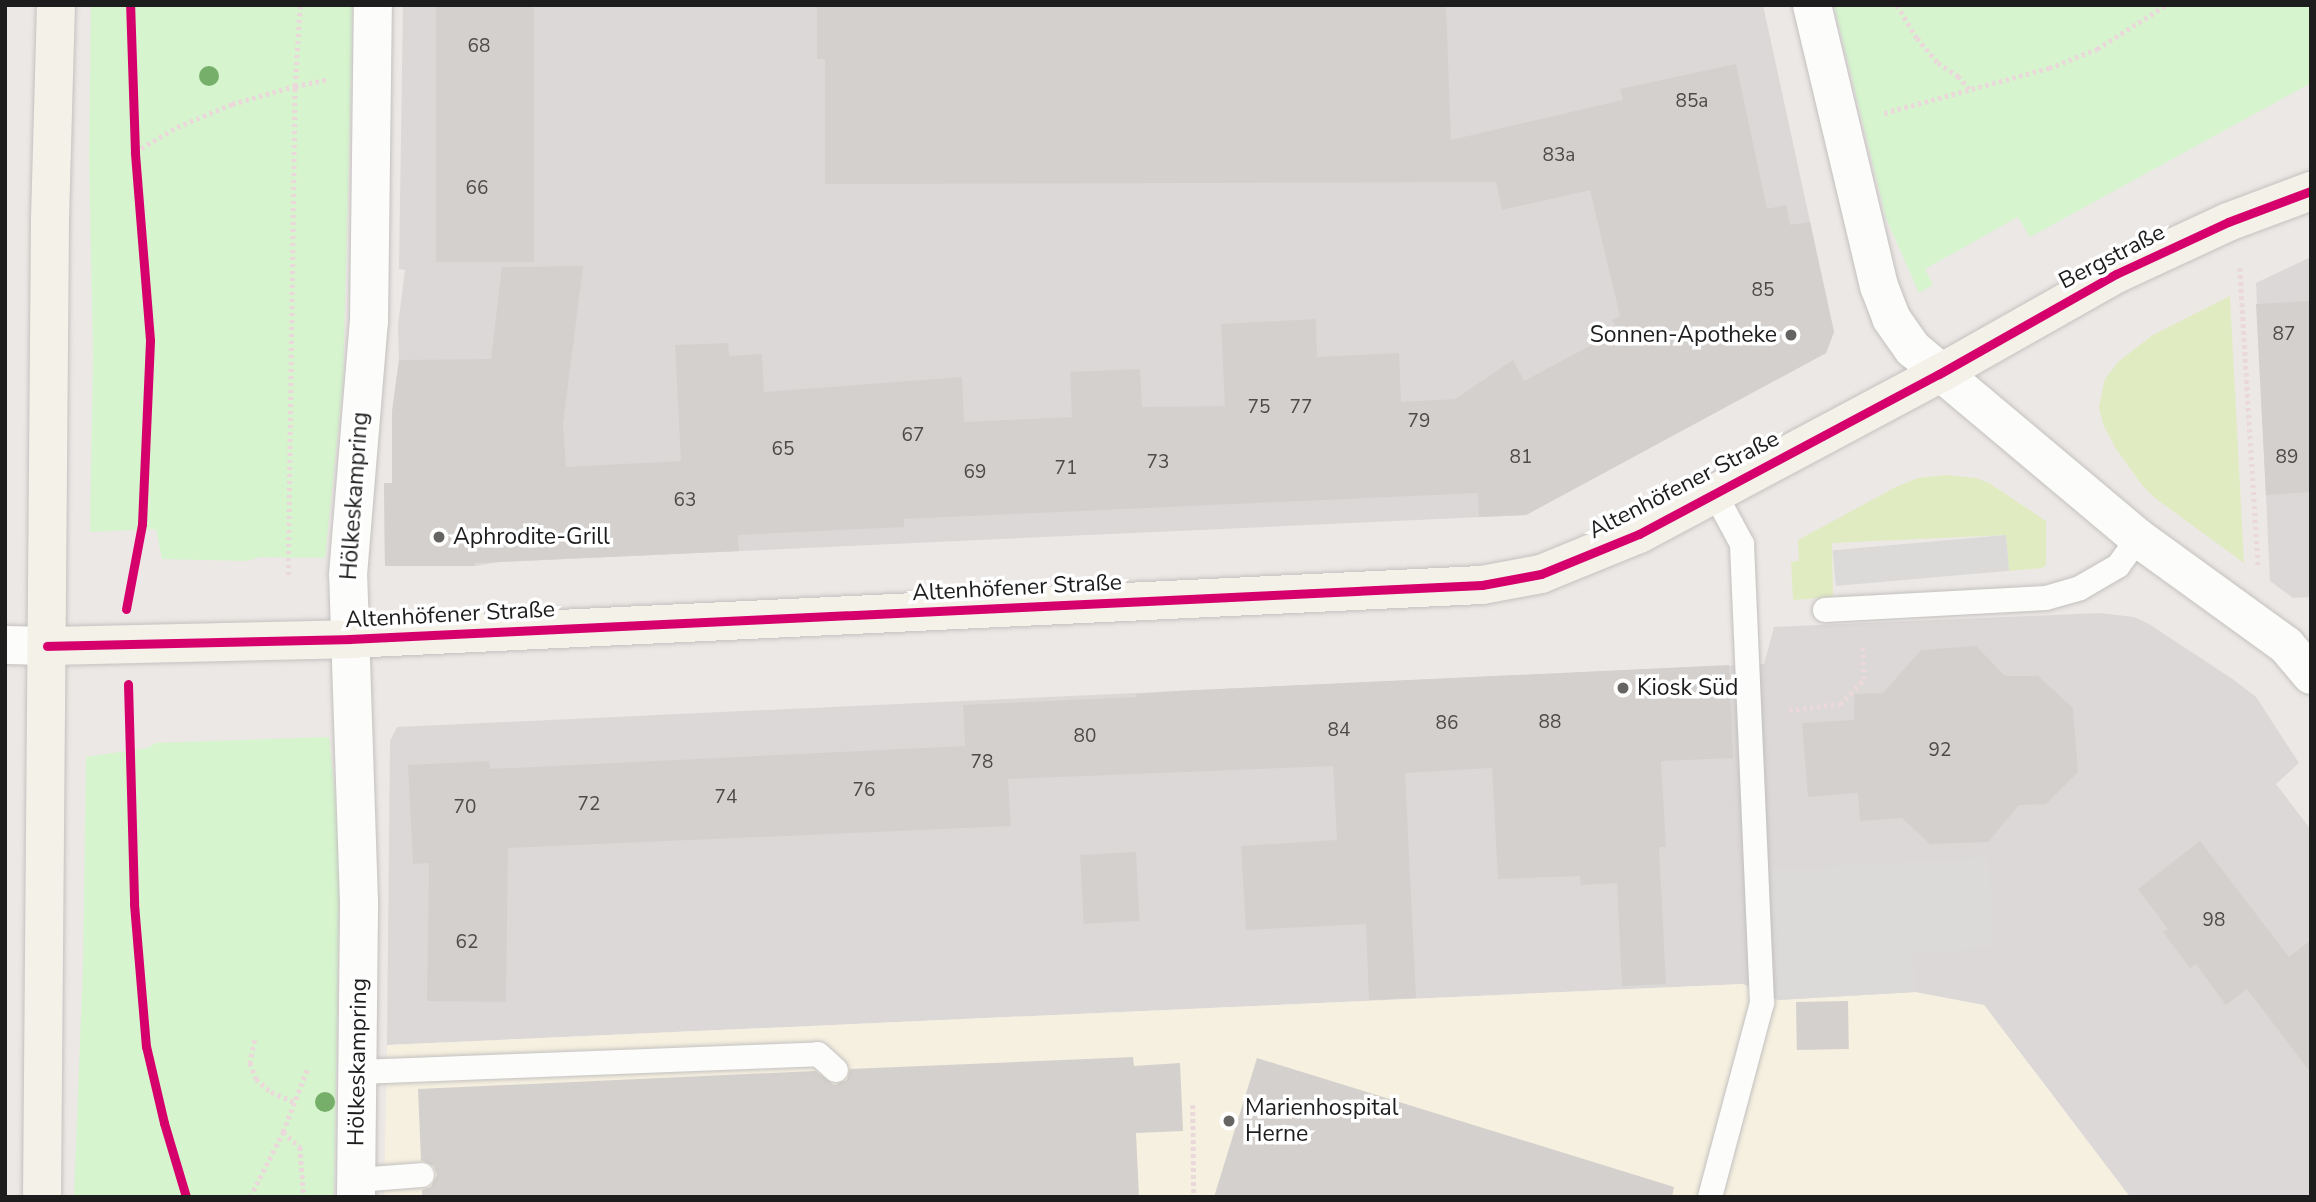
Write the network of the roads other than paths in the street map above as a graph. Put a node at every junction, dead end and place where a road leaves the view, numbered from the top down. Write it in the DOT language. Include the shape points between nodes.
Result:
graph roads {
  1 [pos="56,5"];
  2 [pos="373,5"];
  3 [pos="1812,5"];
  4 [pos="2311,191"];
  5 [pos="1939,374"];
  6 [pos="1715,494"];
  7 [pos="2138,538"];
  8 [pos="1825,610"];
  9 [pos="349,639"];
  10 [pos="5,645"];
  11 [pos="47,646"];
  12 [pos="2311,675"];
  13 [pos="836,1070"];
  14 [pos="359,1072"];
  15 [pos="422,1175"];
  16 [pos="356,1188"];
  17 [pos="42,1197"];
  18 [pos="1710,1197"];
  1 -- 11 [label="street"];
  2 -- 9 [label="street, Hölkeskampring" via="369,322 348,575"];
  3 -- 5 [label="street" via="1879,286 1891,318"];
  4 -- 5 [label="street, Bergstraße" via="2228,222 2116,274"];
  5 -- 6 [label="street, Altenhöfener Straße"];
  5 -- 7 [label="street"];
  6 -- 9 [label="street, Altenhöfener Straße" via="1639,534 1541,574 1482,585"];
  6 -- 18 [label="lane" via="1742,544 1762,1003"];
  7 -- 8 [label="lane" via="2118,566 2080,588 2046,598"];
  7 -- 12 [label="street" via="2286,645"];
  9 -- 11 [label="street, Altenhöfener Straße"];
  9 -- 14 [label="street, Hölkeskampring" via="359,902"];
  10 -- 11 [label="street, Altenhöfener Straße"];
  11 -- 17 [label="street"];
  13 -- 14 [label="lane" via="818,1054"];
  14 -- 16 [label="street, Hölkeskampring"];
  15 -- 16 [label="lane"];
}
